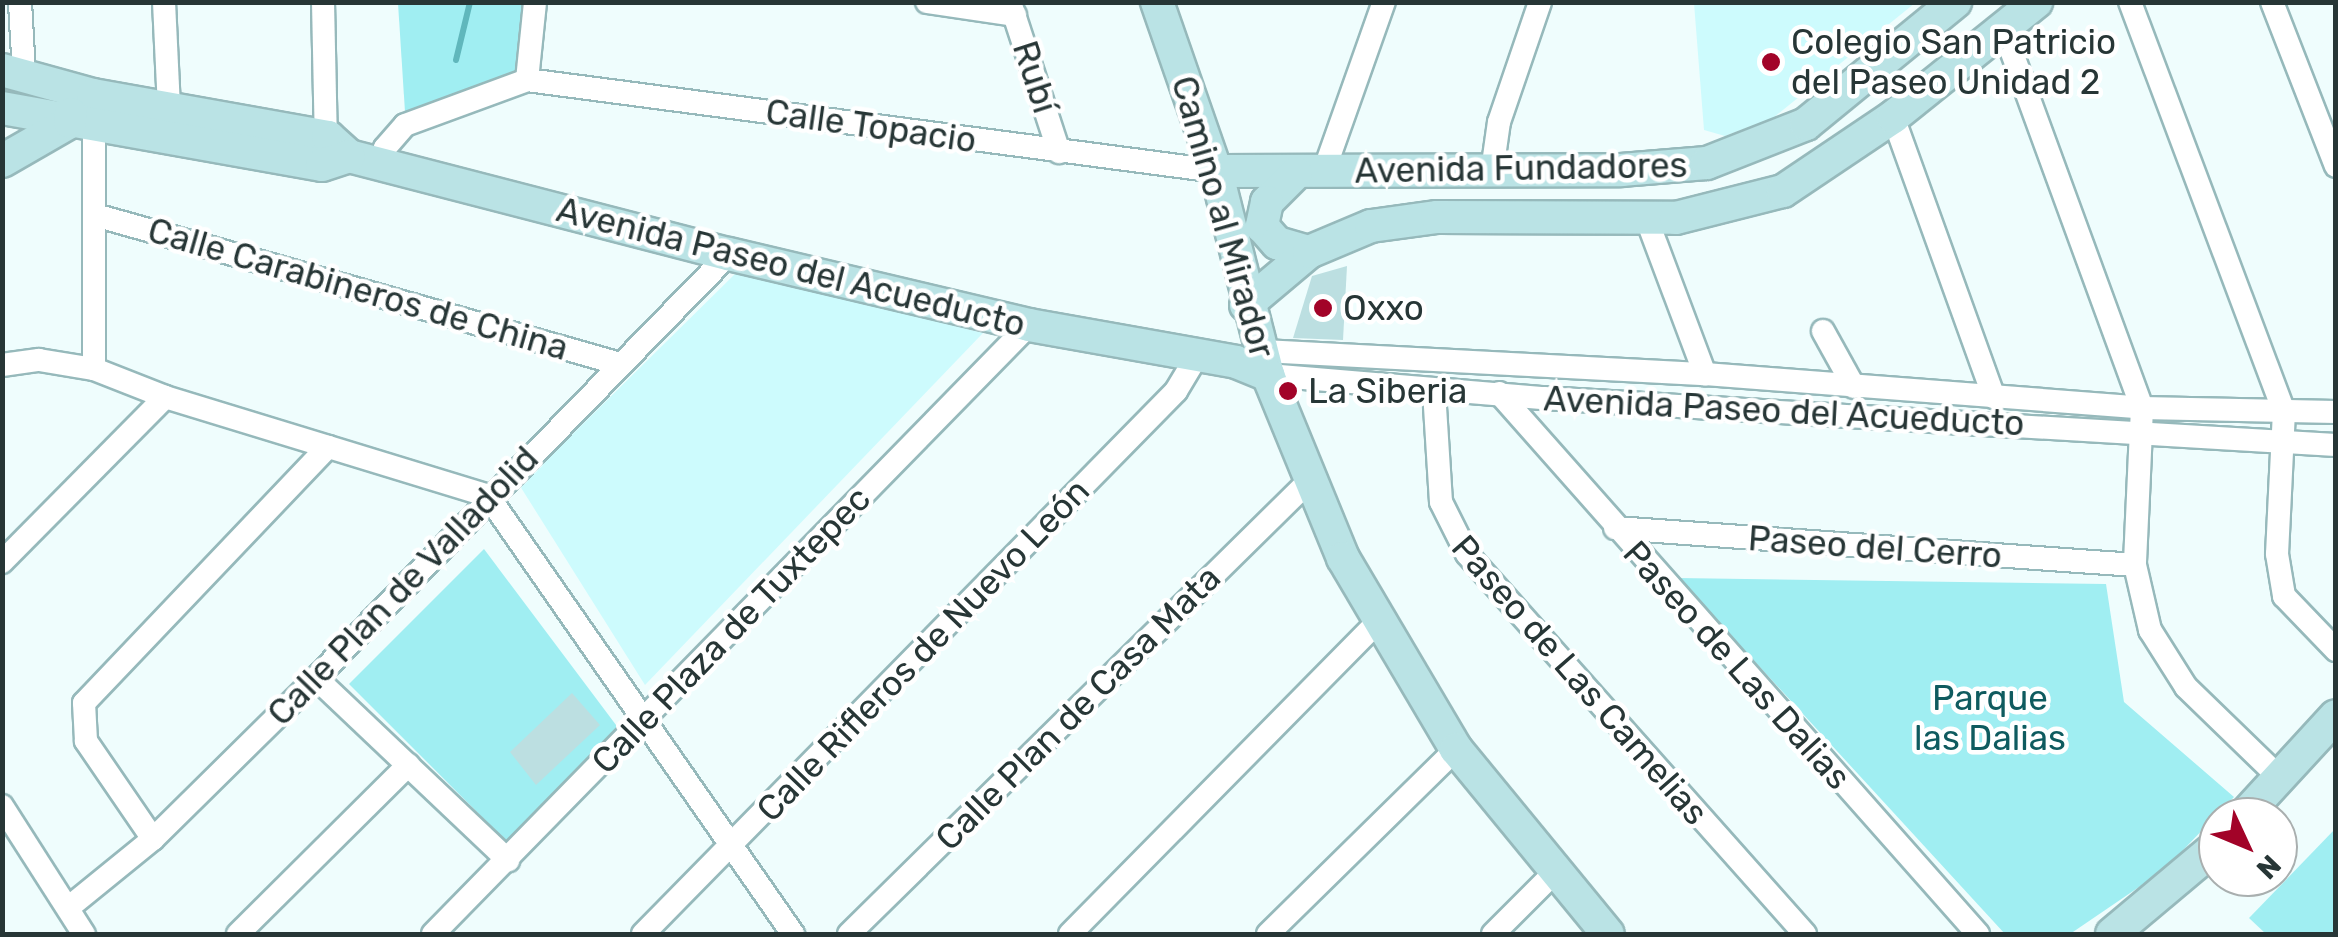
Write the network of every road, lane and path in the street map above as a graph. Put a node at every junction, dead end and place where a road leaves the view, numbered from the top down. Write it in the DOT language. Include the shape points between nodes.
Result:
graph roads {
  1 [pos="20,2"];
  2 [pos="164,2"];
  3 [pos="324,2"];
  4 [pos="535,2"];
  5 [pos="927,2"];
  6 [pos="1157,2"];
  7 [pos="1384,2"];
  8 [pos="1540,2"];
  9 [pos="1955,2"];
  10 [pos="2036,2"];
  11 [pos="2130,2"];
  12 [pos="2272,2"];
  13 [pos="1012,9"];
  14 [pos="2004,28"];
  15 [pos="13,72"];
  16 [pos="527,80"];
  17 [pos="83,108"];
  18 [pos="169,108"];
  19 [pos="7,113"];
  20 [pos="1893,117"];
  21 [pos="333,152"];
  22 [pos="1059,152"];
  23 [pos="2,161"];
  24 [pos="381,165"];
  25 [pos="2336,166"];
  26 [pos="1216,171"];
  27 [pos="1492,171"];
  28 [pos="1310,172"];
  29 [pos="95,215"];
  30 [pos="1647,220"];
  31 [pos="1310,252"];
  32 [pos="729,254"];
  33 [pos="1246,305"];
  34 [pos="1029,325"];
  35 [pos="1823,331"];
  36 [pos="1194,359"];
  37 [pos="12,363"];
  38 [pos="1256,363"];
  39 [pos="620,364"];
  40 [pos="94,369"];
  41 [pos="1544,369"];
  42 [pos="1705,374"];
  43 [pos="2,384"];
  44 [pos="1854,387"];
  45 [pos="1434,391"];
  46 [pos="1499,393"];
  47 [pos="1994,396"];
  48 [pos="165,397"];
  49 [pos="1544,398"];
  50 [pos="2142,408"];
  51 [pos="2284,411"];
  52 [pos="2336,412"];
  53 [pos="2144,435"];
  54 [pos="2280,441"];
  55 [pos="2336,444"];
  56 [pos="328,447"];
  57 [pos="1308,482"];
  58 [pos="488,496"];
  59 [pos="1615,528"];
  60 [pos="2,562"];
  61 [pos="2134,565"];
  62 [pos="1378,623"];
  63 [pos="2336,650"];
  64 [pos="316,678"];
  65 [pos="645,716"];
  66 [pos="2336,716"];
  67 [pos="1456,748"];
  68 [pos="408,765"];
  69 [pos="2279,777"];
  70 [pos="2261,797"];
  71 [pos="2,806"];
  72 [pos="153,839"];
  73 [pos="732,845"];
  74 [pos="508,860"];
  75 [pos="2198,862"];
  76 [pos="1555,872"];
  77 [pos="68,908"];
  78 [pos="84,934"];
  79 [pos="238,934"];
  80 [pos="433,934"];
  81 [pos="643,934"];
  82 [pos="793,934"];
  83 [pos="849,934"];
  84 [pos="1070,934"];
  85 [pos="1268,934"];
  86 [pos="1492,934"];
  87 [pos="1608,934"];
  88 [pos="1805,934"];
  89 [pos="1978,934"];
  90 [pos="2112,934"];
  1 -- 15 [label="street"];
  2 -- 18 [label="street"];
  3 -- 21 [label="street"];
  4 -- 16 [label="street"];
  5 -- 13 [label="street"];
  6 -- 26 [label="main road, Camino al Mirador"];
  7 -- 28 [label="street"];
  8 -- 27 [label="street" via="1498,122"];
  9 -- 27 [label="main road, Avenida Fundadores" via="1806,124 1735,156 1656,170"];
  10 -- 14 [label="main road, Avenida Fundadores"];
  11 -- 51 [label="street"];
  12 -- 25 [label="street"];
  13 -- 22 [label="street, Rubí"];
  14 -- 20 [label="main road, Avenida Fundadores"];
  14 -- 50 [label="street"];
  15 -- 17 [label="main road, Avenida Paseo del Acueducto"];
  15 -- 19 [label="main road"];
  16 -- 22 [label="street, Calle Topacio"];
  16 -- 24 [label="street" via="488,89 406,125 384,148"];
  17 -- 18 [label="main road, Avenida Paseo del Acueducto"];
  17 -- 19 [label="main road, Avenida Paseo del Acueducto"];
  17 -- 21 [label="main road, Avenida Paseo del Acueducto"];
  17 -- 23 [label="main road"];
  17 -- 29 [label="street"];
  18 -- 21 [label="main road, Avenida Paseo del Acueducto"];
  20 -- 30 [label="main road, Avenida Fundadores" via="1783,191 1717,212"];
  20 -- 47 [label="street"];
  21 -- 24 [label="main road, Avenida Paseo del Acueducto"];
  22 -- 26 [label="street, Calle Topacio"];
  24 -- 32 [label="main road, Avenida Paseo del Acueducto"];
  26 -- 28 [label="main road, Avenida Fundadores"];
  26 -- 33 [label="main road, Camino al Mirador"];
  27 -- 28 [label="main road, Avenida Fundadores"];
  28 -- 31 [label="main road" via="1267,202 1262,226 1277,243"];
  29 -- 39 [label="street, Calle Carabineros de China"];
  29 -- 40 [label="street"];
  30 -- 31 [label="main road, Avenida Fundadores" via="1424,218 1371,226"];
  30 -- 42 [label="street"];
  31 -- 33 [label="main road, Avenida Fundadores"];
  32 -- 34 [label="main road, Avenida Paseo del Acueducto"];
  32 -- 39 [label="street, Calle Plan de Valladolid"];
  33 -- 38 [label="main road, Camino al Mirador"];
  34 -- 36 [label="main road, Avenida Paseo del Acueducto"];
  34 -- 65 [label="street, Calle Plaza de Tuxtepec"];
  35 -- 44 [label="street"];
  36 -- 38 [label="main road, Avenida Paseo del Acueducto"];
  36 -- 73 [label="street, Calle Rifleros de Nuevo León" via="1167,400"];
  37 -- 40 [label="street"];
  37 -- 43 [label="street"];
  38 -- 41 [label="street, Avenida Paseo del Acueducto"];
  38 -- 45 [label="street, Avenida Paseo del Acueducto"];
  38 -- 57 [label="main road, Camino al Mirador"];
  39 -- 58 [label="street, Calle Plan de Valladolid"];
  40 -- 48 [label="street"];
  41 -- 42 [label="street, Avenida Paseo del Acueducto"];
  41 -- 49 [label="street"];
  42 -- 44 [label="street, Avenida Paseo del Acueducto"];
  44 -- 47 [label="street, Avenida Paseo del Acueducto"];
  45 -- 46 [label="street, Avenida Paseo del Acueducto"];
  45 -- 88 [label="street, Paseo de Las Camelias" via="1441,502 1467,554"];
  46 -- 49 [label="street, Avenida Paseo del Acueducto"];
  46 -- 59 [label="street, Paseo de Las Dalias"];
  47 -- 50 [label="street, Avenida Paseo del Acueducto"];
  48 -- 56 [label="street"];
  48 -- 60 [label="street"];
  49 -- 53 [label="street, Avenida Paseo del Acueducto"];
  50 -- 51 [label="street, Avenida Paseo del Acueducto"];
  50 -- 53 [label="street"];
  51 -- 52 [label="street, Avenida Paseo del Acueducto"];
  51 -- 54 [label="street"];
  53 -- 54 [label="street, Avenida Paseo del Acueducto"];
  53 -- 61 [label="street"];
  54 -- 55 [label="street, Avenida Paseo del Acueducto"];
  54 -- 63 [label="street" via="2276,554 2284,596"];
  56 -- 58 [label="street"];
  56 -- 72 [label="street" via="84,704 86,741"];
  57 -- 62 [label="main road, Camino al Mirador"];
  57 -- 83 [label="street, Calle Plan de Casa Mata"];
  58 -- 64 [label="street, Calle Plan de Valladolid"];
  58 -- 65 [label="street"];
  59 -- 61 [label="street, Paseo del Cerro"];
  59 -- 89 [label="street, Paseo de Las Dalias"];
  61 -- 69 [label="street" via="2164,658 2226,731"];
  62 -- 67 [label="main road, Camino al Mirador"];
  62 -- 84 [label="street"];
  64 -- 68 [label="street"];
  64 -- 72 [label="street, Calle Plan de Valladolid"];
  65 -- 73 [label="street"];
  65 -- 74 [label="street, Calle Plaza de Tuxtepec"];
  66 -- 69 [label="main road"];
  67 -- 76 [label="main road, Camino al Mirador"];
  67 -- 85 [label="street"];
  68 -- 74 [label="street"];
  68 -- 79 [label="street"];
  69 -- 70 [label="main road"];
  71 -- 77 [label="street"];
  72 -- 77 [label="street, Calle Plan de Valladolid"];
  73 -- 81 [label="street, Calle Rifleros de Nuevo León"];
  73 -- 82 [label="street"];
  74 -- 80 [label="street, Calle Plaza de Tuxtepec"];
  75 -- 90 [label="main road"];
  76 -- 86 [label="street"];
  76 -- 87 [label="main road, Camino al Mirador"];
  77 -- 78 [label="street"];
}
